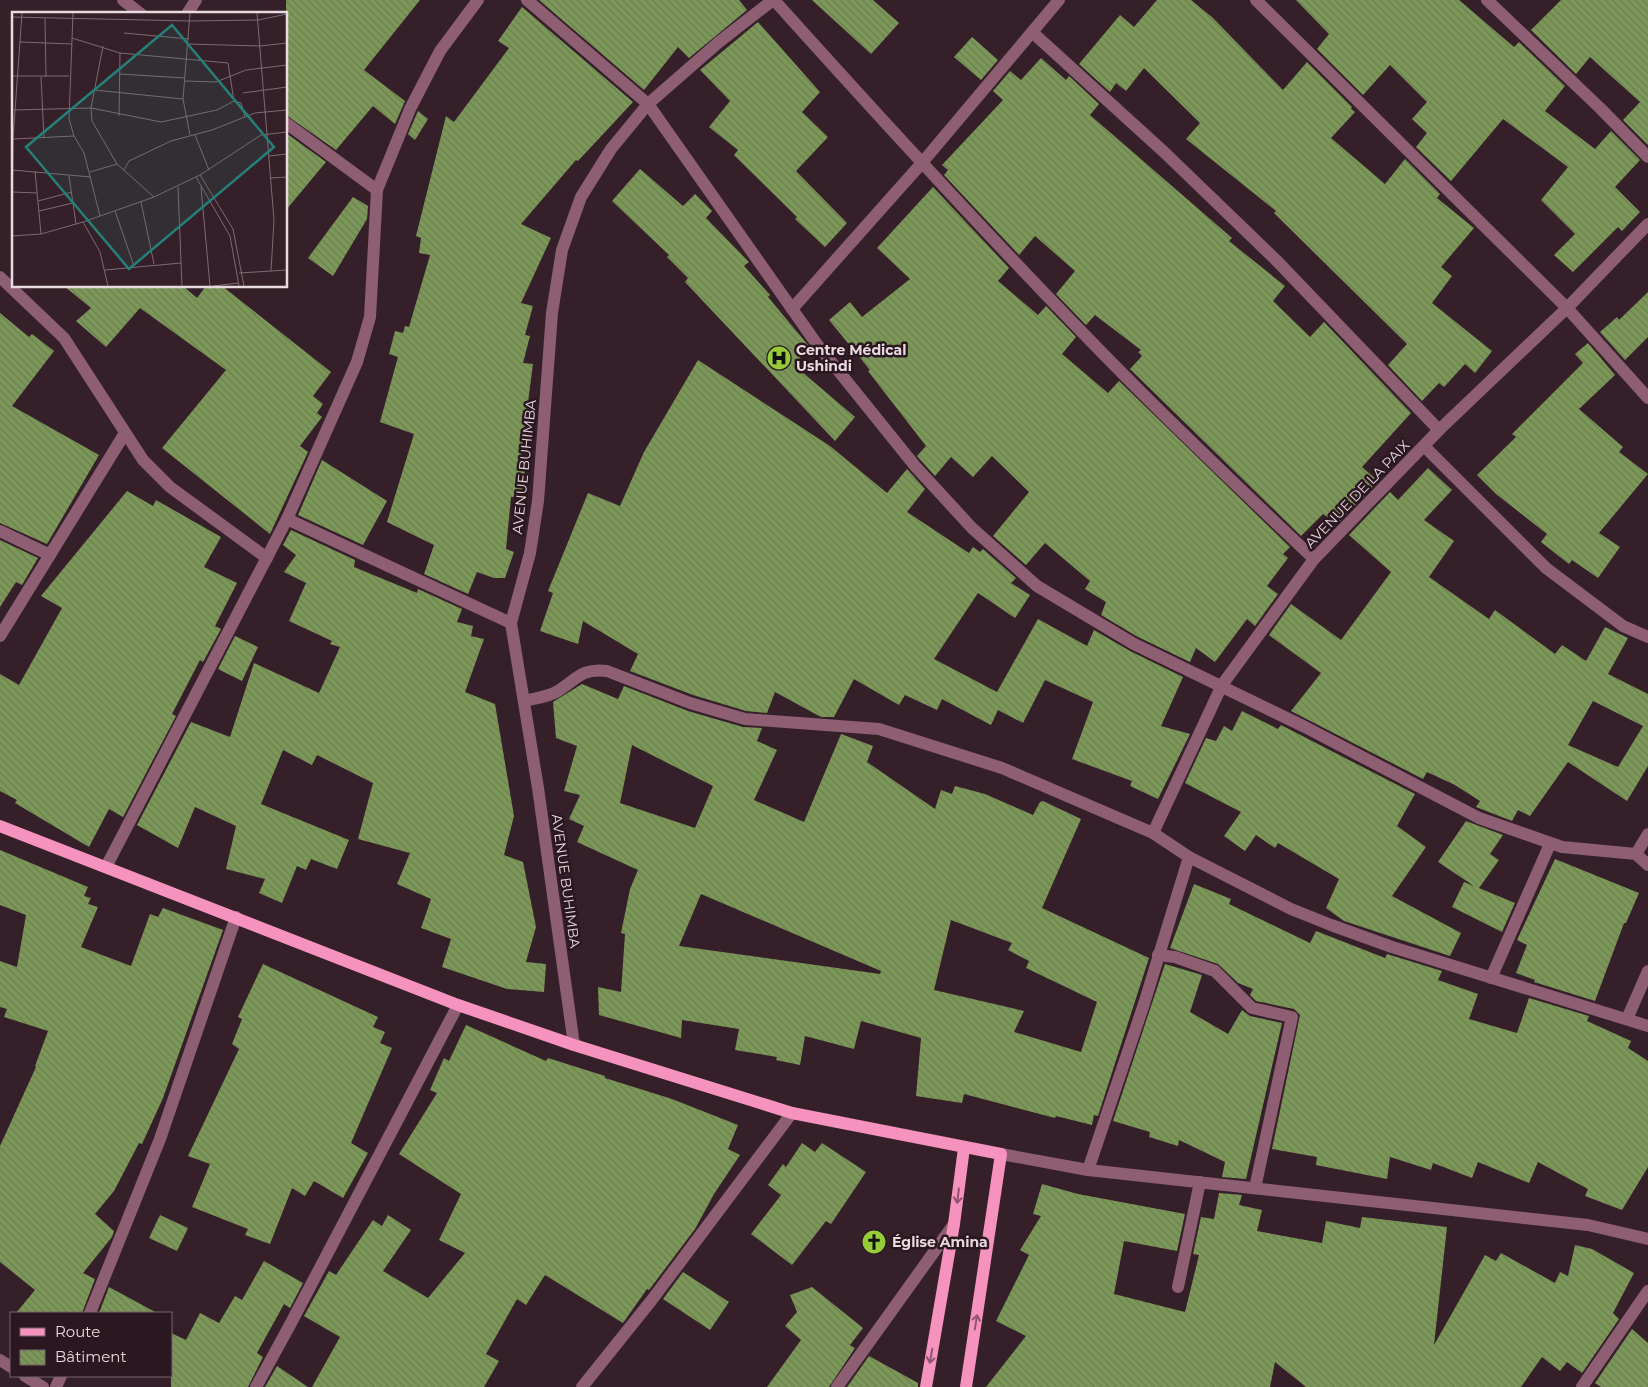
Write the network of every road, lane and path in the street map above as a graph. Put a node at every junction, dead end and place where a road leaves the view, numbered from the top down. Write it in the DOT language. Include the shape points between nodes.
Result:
graph roads {
  1 [pos="123,0"];
  2 [pos="196,0"];
  3 [pos="478,0"];
  4 [pos="527,0"];
  5 [pos="773,0"];
  6 [pos="1059,0"];
  7 [pos="1256,0"];
  8 [pos="1487,0"];
  9 [pos="138,12"];
  10 [pos="188,12"];
  11 [pos="1032,32"];
  12 [pos="648,104"];
  13 [pos="288,124"];
  14 [pos="1648,157"];
  15 [pos="921,164"];
  16 [pos="377,190"];
  17 [pos="1648,224"];
  18 [pos="0,277"];
  19 [pos="1567,308"];
  20 [pos="792,309"];
  21 [pos="1648,398"];
  22 [pos="1440,430"];
  23 [pos="125,433"];
  24 [pos="1424,446"];
  25 [pos="287,518"];
  26 [pos="0,531"];
  27 [pos="50,556"];
  28 [pos="267,558"];
  29 [pos="1314,559"];
  30 [pos="511,622"];
  31 [pos="0,636"];
  32 [pos="1648,637"];
  33 [pos="1222,685"];
  34 [pos="524,701"];
  35 [pos="0,826"];
  36 [pos="1153,832"];
  37 [pos="1648,834"];
  38 [pos="1550,844"];
  39 [pos="1636,854"];
  40 [pos="1189,857"];
  41 [pos="1648,865"];
  42 [pos="106,867"];
  43 [pos="236,917"];
  44 [pos="1158,955"];
  45 [pos="1648,971"];
  46 [pos="1491,978"];
  47 [pos="458,1005"];
  48 [pos="1627,1019"];
  49 [pos="1648,1026"];
  50 [pos="574,1045"];
  51 [pos="792,1113"];
  52 [pos="964,1148"];
  53 [pos="1001,1154"];
  54 [pos="1088,1170"];
  55 [pos="1200,1182"];
  56 [pos="1255,1188"];
  57 [pos="954,1224"];
  58 [pos="1648,1239"];
  59 [pos="1178,1287"];
  60 [pos="1648,1291"];
  61 [pos="90,1312"];
  62 [pos="27,1377"];
  63 [pos="43,1387"];
  64 [pos="256,1387"];
  65 [pos="582,1387"];
  66 [pos="837,1387"];
  67 [pos="926,1387"];
  68 [pos="966,1387"];
  69 [pos="1582,1387"];
  1 -- 9 [label="street"];
  2 -- 10 [label="street"];
  3 -- 16 [label="street" via="436,60 410,109"];
  4 -- 12 [label="street"];
  5 -- 12 [label="street, AVENUE BUHIMBA"];
  5 -- 15 [label="street"];
  6 -- 11 [label="street"];
  7 -- 19 [label="street"];
  8 -- 14 [label="street"];
  11 -- 15 [label="street"];
  11 -- 22 [label="street" via="1276,260"];
  12 -- 20 [label="street"];
  12 -- 30 [label="street, AVENUE BUHIMBA" via="611,149 581,196 562,250 552,313 538,501 530,553"];
  13 -- 16 [label="street"];
  15 -- 20 [label="street"];
  15 -- 29 [label="street" via="1128,379"];
  16 -- 25 [label="street" via="370,316 357,362"];
  17 -- 19 [label="street, AVENUE DE LA PAIX"];
  18 -- 23 [label="street" via="64,338"];
  19 -- 21 [label="street"];
  19 -- 22 [label="street, AVENUE DE LA PAIX"];
  20 -- 33 [label="street" via="915,466 972,528 1037,586 1134,644"];
  22 -- 24 [label="street, AVENUE DE LA PAIX"];
  23 -- 27 [label="street"];
  23 -- 28 [label="street" via="143,460 170,488"];
  24 -- 29 [label="street, AVENUE DE LA PAIX"];
  24 -- 32 [label="street" via="1546,568 1623,626"];
  25 -- 28 [label="street"];
  25 -- 30 [label="street"];
  26 -- 27 [label="street"];
  27 -- 31 [label="street"];
  28 -- 42 [label="street"];
  29 -- 33 [label="street, AVENUE DE LA PAIX"];
  30 -- 34 [label="street, AVENUE BUHIMBA"];
  33 -- 36 [label="street, AVENUE DE LA PAIX"];
  33 -- 38 [label="street" via="1479,818"];
  34 -- 36 [label="street" via="558,691 585,672 607,671 690,703 745,718 879,729 910,738 1002,768"];
  34 -- 50 [label="street, AVENUE BUHIMBA"];
  35 -- 42 [label="main road"];
  36 -- 40 [label="street"];
  37 -- 39 [label="street"];
  38 -- 39 [label="street"];
  38 -- 46 [label="street"];
  39 -- 41 [label="street"];
  40 -- 44 [label="street"];
  40 -- 46 [label="street" via="1331,926"];
  42 -- 43 [label="main road"];
  43 -- 47 [label="main road"];
  43 -- 61 [label="street" via="160,1139"];
  44 -- 54 [label="street"];
  44 -- 56 [label="street" via="1176,957 1215,971 1252,1008 1292,1017"];
  45 -- 48 [label="street"];
  46 -- 48 [label="street"];
  47 -- 50 [label="main road"];
  47 -- 64 [label="street"];
  48 -- 49 [label="street"];
  50 -- 51 [label="main road"];
  51 -- 52 [label="main road"];
  51 -- 65 [label="street"];
  52 -- 53 [label="main road"];
  52 -- 57 [label="main road, one-way"];
  53 -- 54 [label="street"];
  68 -- 53 [label="main road, one-way"];
  54 -- 55 [label="street"];
  55 -- 56 [label="street"];
  55 -- 59 [label="street"];
  56 -- 58 [label="street" via="1588,1225"];
  57 -- 66 [label="street"];
  57 -- 67 [label="main road, one-way"];
  60 -- 69 [label="street"];
  62 -- 63 [label="street"];
}
